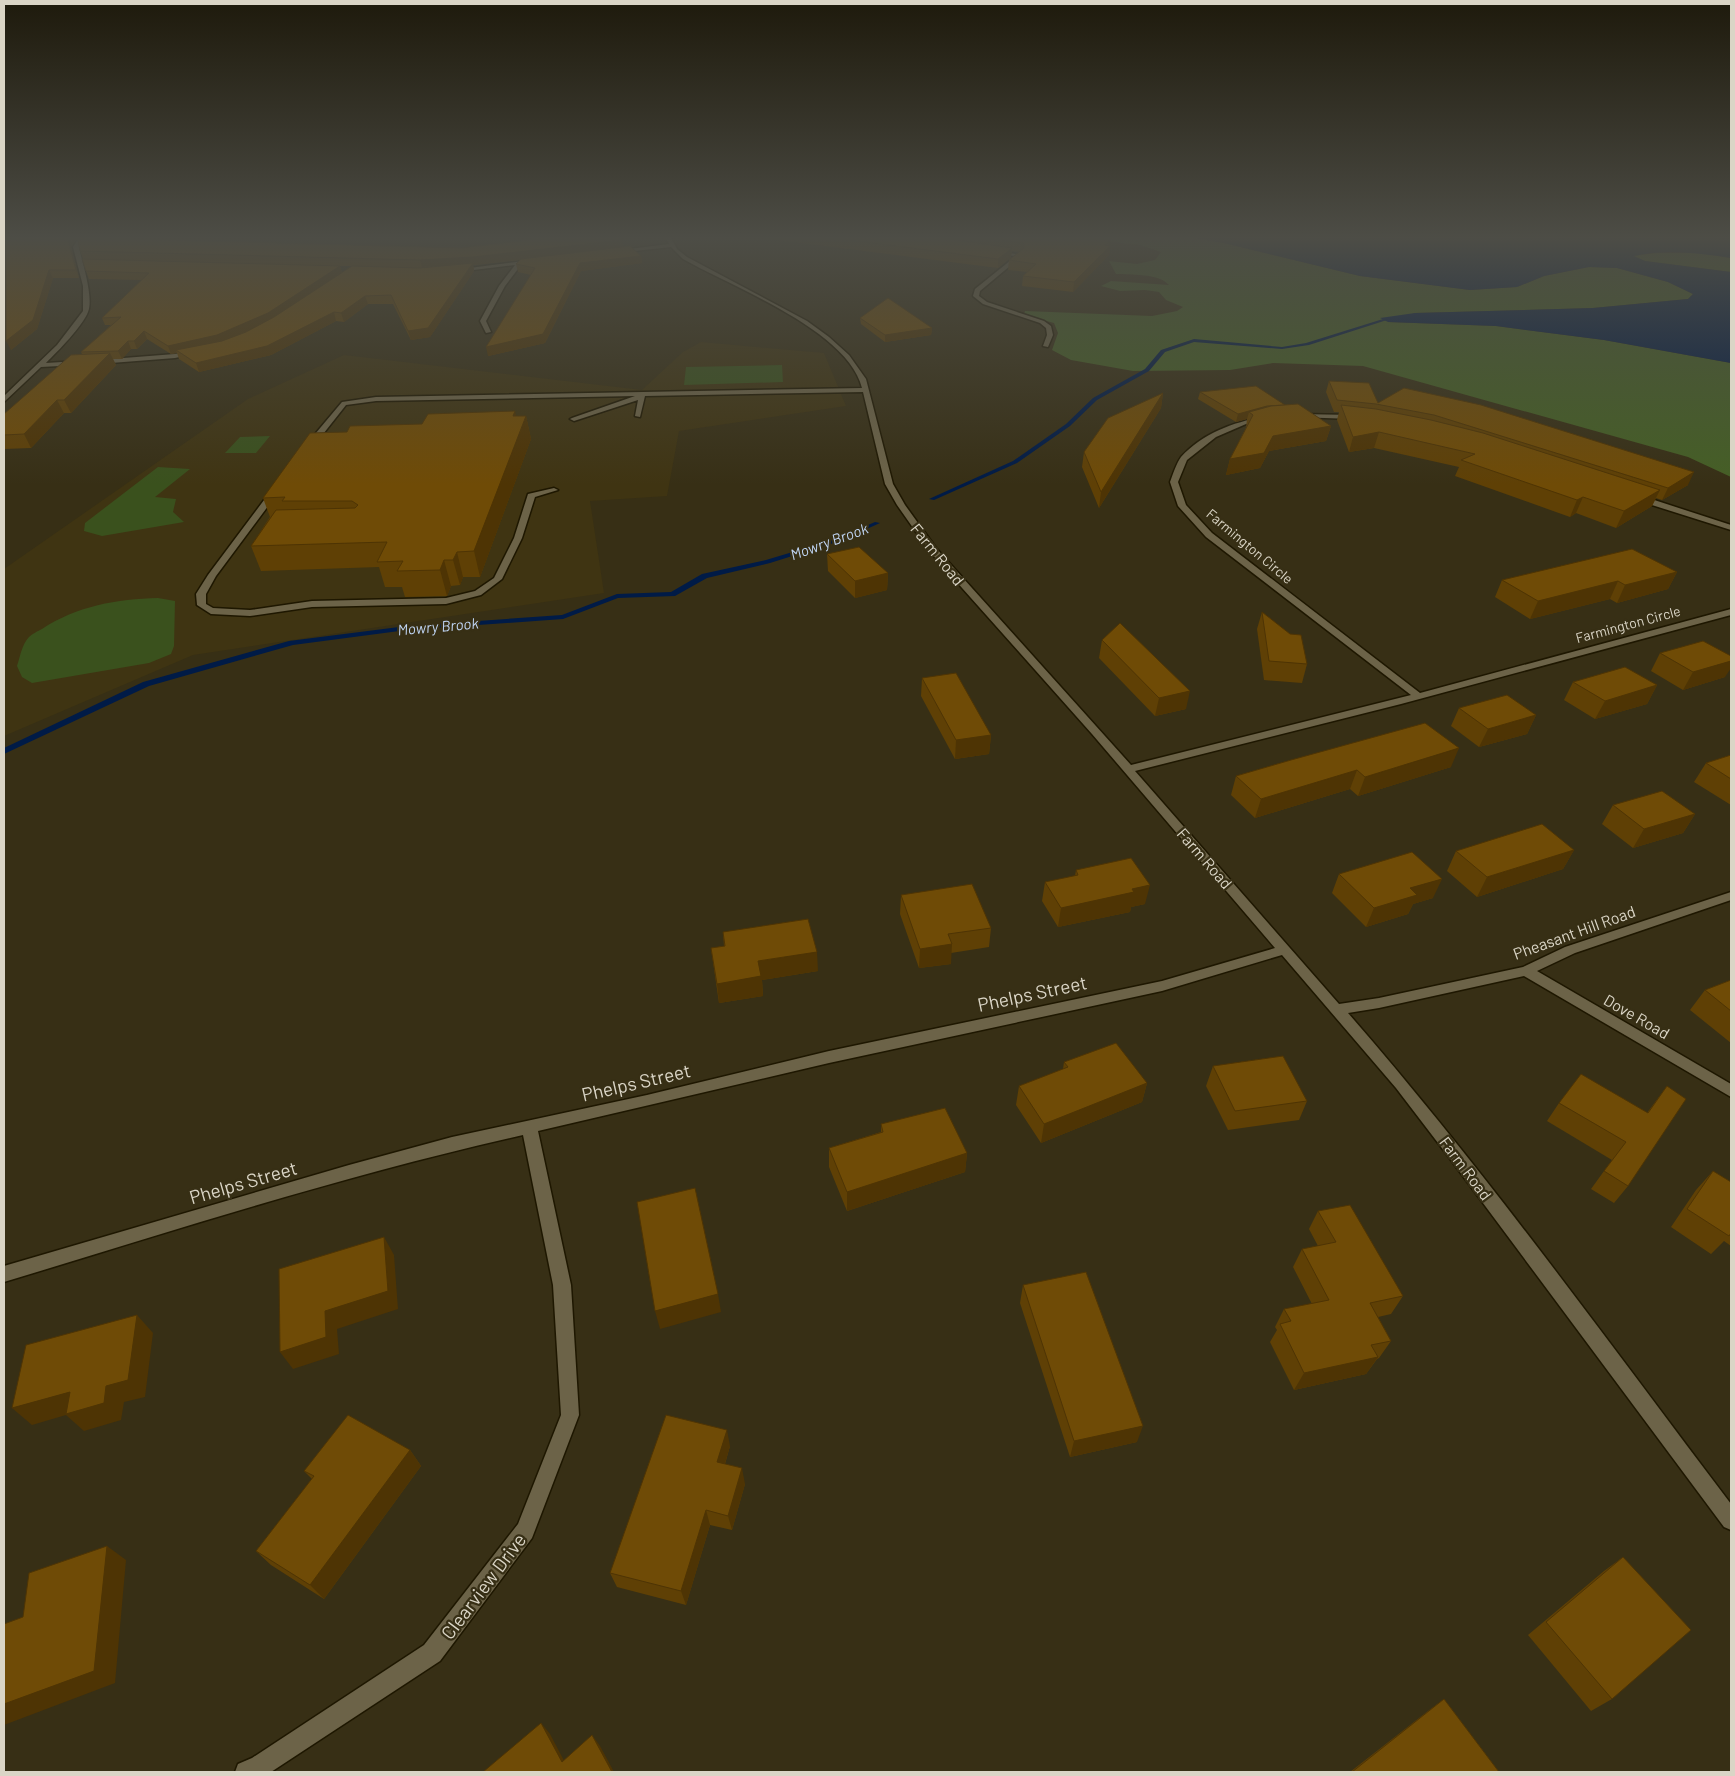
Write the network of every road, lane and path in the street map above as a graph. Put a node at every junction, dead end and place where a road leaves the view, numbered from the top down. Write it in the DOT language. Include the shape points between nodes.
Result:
graph roads {
  1 [pos="80,319"];
  2 [pos="484,319"];
  3 [pos="799,319"];
  4 [pos="1033,319"];
  5 [pos="488,332"];
  6 [pos="1046,346"];
  7 [pos="204,351"];
  8 [pos="40,364"];
  9 [pos="866,390"];
  10 [pos="642,396"];
  11 [pos="4,400"];
  12 [pos="638,416"];
  13 [pos="1364,418"];
  14 [pos="574,419"];
  15 [pos="302,456"];
  16 [pos="278,486"];
  17 [pos="554,490"];
  18 [pos="1632,495"];
  19 [pos="1731,528"];
  20 [pos="244,531"];
  21 [pos="254,531"];
  22 [pos="1731,612"];
  23 [pos="1418,696"];
  24 [pos="1128,769"];
  25 [pos="1731,896"];
  26 [pos="1283,950"];
  27 [pos="1526,971"];
  28 [pos="1338,1010"];
  29 [pos="1731,1091"];
  30 [pos="529,1126"];
  31 [pos="4,1274"];
  32 [pos="1731,1520"];
  33 [pos="246,1772"];
  1 -- 8 [label="street"];
  2 -- 5 [label="street"];
  3 -- 9 [label="street, Farm Road" via="854,365"];
  4 -- 6 [label="street" via="1049,327"];
  7 -- 8 [label="street" via="126,360"];
  8 -- 11 [label="street"];
  9 -- 10 [label="street"];
  9 -- 24 [label="street, Farm Road" via="889,484 915,526 953,574"];
  10 -- 12 [label="street"];
  10 -- 14 [label="street"];
  10 -- 15 [label="street" via="548,394 376,399 344,403"];
  13 -- 23 [label="street, Farmington Circle" via="1280,417 1244,422 1213,435 1184,459 1174,482 1182,506 1209,535"];
  16 -- 20 [label="street"];
  17 -- 20 [label="street" via="531,496 518,538 498,579 478,593 446,601 312,604 240,613 211,611 202,605 201,594"];
  18 -- 19 [label="street"];
  20 -- 21 [label="street"];
  22 -- 23 [label="street, Farmington Circle"];
  23 -- 24 [label="street, Farmington Circle"];
  24 -- 26 [label="street, Farm Road"];
  25 -- 27 [label="street, Pheasant Hill Road" via="1570,950"];
  26 -- 28 [label="street, Farm Road"];
  26 -- 30 [label="street, Phelps Street" via="1162,986 829,1057"];
  27 -- 28 [label="street, Pheasant Hill Road"];
  27 -- 29 [label="street, Dove Road"];
  28 -- 32 [label="street, Farm Road" via="1454,1151"];
  30 -- 31 [label="street, Phelps Street" via="349,1172"];
  30 -- 33 [label="street, Clearview Drive" via="562,1285 570,1415 525,1531 432,1653"];
}
